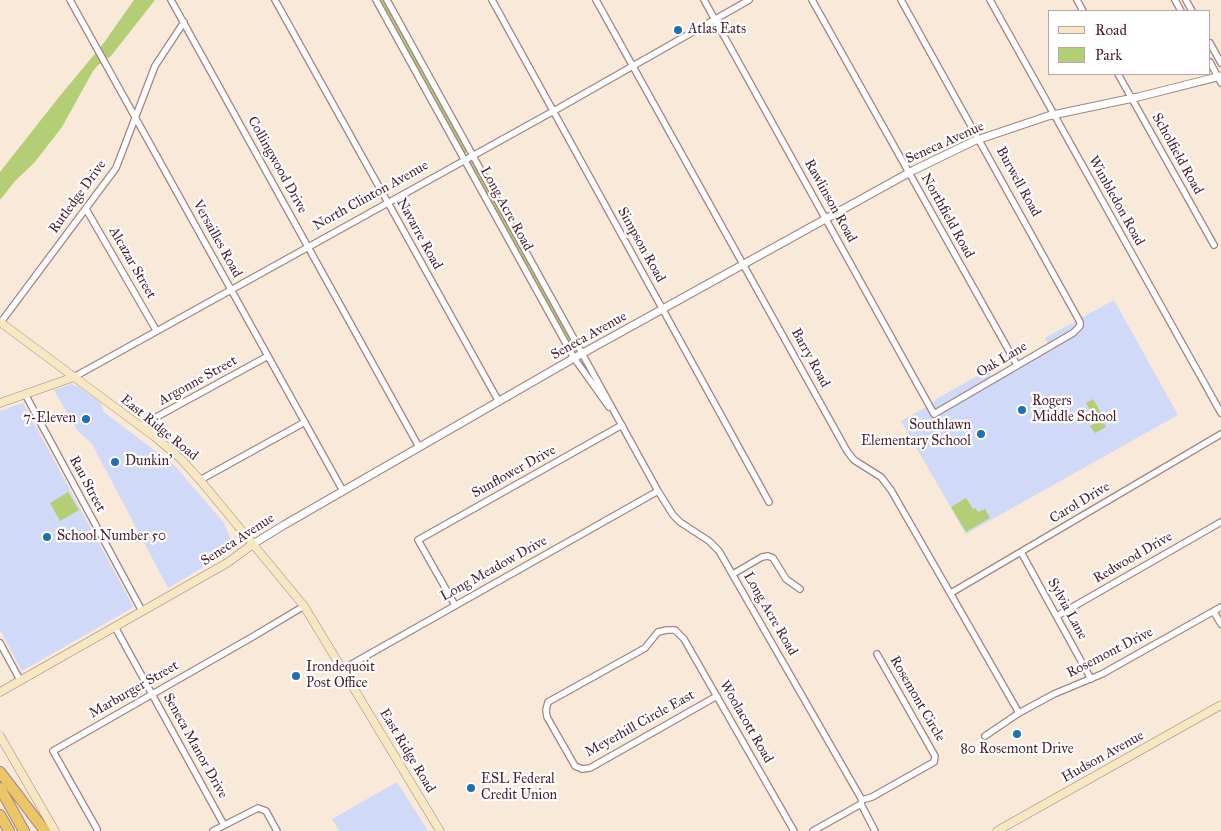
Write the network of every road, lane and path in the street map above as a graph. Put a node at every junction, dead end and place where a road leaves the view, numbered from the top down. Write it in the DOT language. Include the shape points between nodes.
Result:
graph roads {
  1 [pos="70,0"];
  2 [pos="171,0"];
  3 [pos="275,0"];
  4 [pos="376,0"];
  5 [pos="387,0"];
  6 [pos="492,0"];
  7 [pos="596,0"];
  8 [pos="704,0"];
  9 [pos="749,0"];
  10 [pos="812,0"];
  11 [pos="901,0"];
  12 [pos="990,0"];
  13 [pos="715,19"];
  14 [pos="184,22"];
  15 [pos="1211,45"];
  16 [pos="1221,63"];
  17 [pos="1211,64"];
  18 [pos="632,66"];
  19 [pos="1119,75"];
  20 [pos="1220,79"];
  21 [pos="1132,98"];
  22 [pos="553,110"];
  23 [pos="1054,114"];
  24 [pos="135,118"];
  25 [pos="979,139"];
  26 [pos="472,155"];
  27 [pos="464,159"];
  28 [pos="908,173"];
  29 [pos="387,202"];
  30 [pos="86,209"];
  31 [pos="826,219"];
  32 [pos="308,246"];
  33 [pos="1214,246"];
  34 [pos="743,264"];
  35 [pos="231,289"];
  36 [pos="662,309"];
  37 [pos="1,322"];
  38 [pos="1080,326"];
  39 [pos="156,330"];
  40 [pos="268,356"];
  41 [pos="578,356"];
  42 [pos="1017,365"];
  43 [pos="74,377"];
  44 [pos="25,394"];
  45 [pos="498,402"];
  46 [pos="0,403"];
  47 [pos="1221,413"];
  48 [pos="934,414"];
  49 [pos="305,422"];
  50 [pos="622,425"];
  51 [pos="140,426"];
  52 [pos="1221,434"];
  53 [pos="419,447"];
  54 [pos="200,480"];
  55 [pos="343,491"];
  56 [pos="658,491"];
  57 [pos="769,502"];
  58 [pos="1221,522"];
  59 [pos="253,544"];
  60 [pos="1021,552"];
  61 [pos="733,574"];
  62 [pos="800,588"];
  63 [pos="951,593"];
  64 [pos="455,605"];
  65 [pos="304,606"];
  66 [pos="1221,607"];
  67 [pos="142,612"];
  68 [pos="1214,612"];
  69 [pos="1057,616"];
  70 [pos="1221,624"];
  71 [pos="115,626"];
  72 [pos="0,643"];
  73 [pos="877,654"];
  74 [pos="343,669"];
  75 [pos="1091,679"];
  76 [pos="20,680"];
  77 [pos="0,692"];
  78 [pos="152,694"];
  79 [pos="716,696"];
  80 [pos="1221,705"];
  81 [pos="1019,713"];
  82 [pos="0,736"];
  83 [pos="985,736"];
  84 [pos="576,766"];
  85 [pos="0,772"];
  86 [pos="0,788"];
  87 [pos="861,802"];
  88 [pos="0,815"];
  89 [pos="224,825"];
  90 [pos="97,829"];
  91 [pos="9,831"];
  92 [pos="24,831"];
  93 [pos="45,831"];
  94 [pos="54,831"];
  95 [pos="213,831"];
  96 [pos="277,831"];
  97 [pos="440,831"];
  98 [pos="794,831"];
  99 [pos="813,831"];
  100 [pos="876,831"];
  101 [pos="997,831"];
  1 -- 24 [label="street, Versailles Road"];
  2 -- 14 [label="street, Collingwood Drive"];
  3 -- 29 [label="street, Navarre Road"];
  4 -- 27 [label="street, Long Acre Road"];
  5 -- 26 [label="street, Long Acre Road"];
  6 -- 22 [label="street, Simpson Road"];
  7 -- 18 [label="street, Barry Road"];
  8 -- 13 [label="street, Rawlinson Road"];
  9 -- 13 [label="street, North Clinton Avenue"];
  10 -- 28 [label="street, Northfield Road"];
  11 -- 25 [label="street, Burwell Road"];
  12 -- 23 [label="street, Wimbledon Road"];
  13 -- 18 [label="street, North Clinton Avenue"];
  13 -- 31 [label="street, Rawlinson Road"];
  14 -- 24 [label="street, Rutledge Drive" via="155,66"];
  14 -- 32 [label="street, Collingwood Drive"];
  15 -- 16 [label="street"];
  17 -- 20 [label="street"];
  18 -- 22 [label="street, North Clinton Avenue"];
  18 -- 34 [label="street, Barry Road"];
  19 -- 21 [label="street, Scholfield Road"];
  20 -- 21 [label="street, Seneca Avenue"];
  21 -- 23 [label="street, Seneca Avenue"];
  21 -- 33 [label="street, Scholfield Road"];
  22 -- 26 [label="street, North Clinton Avenue"];
  22 -- 36 [label="street, Simpson Road"];
  23 -- 25 [label="street, Seneca Avenue"];
  23 -- 47 [label="street, Wimbledon Road"];
  24 -- 30 [label="street, Rutledge Drive" via="116,168"];
  24 -- 35 [label="street, Versailles Road"];
  25 -- 28 [label="street, Seneca Avenue"];
  25 -- 38 [label="street, Burwell Road" via="1079,318"];
  26 -- 27 [label="street, North Clinton Avenue"];
  26 -- 41 [label="street, Long Acre Road"];
  27 -- 29 [label="street, North Clinton Avenue"];
  27 -- 41 [label="street, Long Acre Road"];
  28 -- 31 [label="street, Seneca Avenue"];
  28 -- 42 [label="street, Northfield Road"];
  29 -- 32 [label="street, North Clinton Avenue"];
  29 -- 45 [label="street, Navarre Road"];
  30 -- 37 [label="street, Rutledge Drive"];
  30 -- 39 [label="street, Alcazar Street"];
  31 -- 34 [label="street, Seneca Avenue"];
  31 -- 48 [label="street, Rawlinson Road"];
  32 -- 35 [label="street, North Clinton Avenue"];
  32 -- 53 [label="street, Collingwood Drive"];
  34 -- 36 [label="street, Seneca Avenue"];
  34 -- 63 [label="street, Barry Road" via="847,451 888,485"];
  35 -- 39 [label="street, North Clinton Avenue"];
  35 -- 40 [label="street, Versailles Road"];
  36 -- 41 [label="street, Seneca Avenue"];
  36 -- 57 [label="street, Simpson Road"];
  37 -- 43 [label="main road, East Ridge Road"];
  38 -- 42 [label="street, Oak Lane"];
  39 -- 43 [label="street, North Clinton Avenue"];
  40 -- 49 [label="street, Versailles Road"];
  40 -- 51 [label="street, Argonne Street"];
  41 -- 45 [label="street, Seneca Avenue"];
  41 -- 50 [label="street, Long Acre Road"];
  41 -- 50 [label="street, Long Acre Road"];
  42 -- 48 [label="street, Oak Lane"];
  43 -- 44 [label="main road, North Clinton Avenue"];
  43 -- 51 [label="main road, East Ridge Road"];
  44 -- 46 [label="main road, North Clinton Avenue"];
  44 -- 67 [label="street, Rau Street"];
  45 -- 53 [label="street, Seneca Avenue"];
  49 -- 54 [label="street"];
  49 -- 55 [label="street, Versailles Road"];
  50 -- 56 [label="street, Long Acre Road"];
  50 -- 64 [label="street, Sunflower Drive" via="418,540"];
  51 -- 54 [label="main road, East Ridge Road" via="180,458"];
  52 -- 60 [label="street, Carol Drive"];
  53 -- 55 [label="street, Seneca Avenue"];
  54 -- 59 [label="main road, East Ridge Road"];
  55 -- 59 [label="street, Seneca Avenue"];
  56 -- 61 [label="street, Long Acre Road" via="673,516 714,545"];
  56 -- 64 [label="street, Long Meadow Drive"];
  58 -- 69 [label="street, Redwood Drive"];
  59 -- 65 [label="main road, East Ridge Road"];
  59 -- 67 [label="main road, Seneca Avenue" via="227,563"];
  60 -- 63 [label="street, Carol Drive"];
  60 -- 69 [label="street, Sylvia Lane"];
  61 -- 62 [label="street" via="768,556 773,558 786,579"];
  61 -- 87 [label="street, Long Acre Road"];
  63 -- 81 [label="street, Barry Road"];
  64 -- 74 [label="street, Long Meadow Drive"];
  65 -- 74 [label="main road, East Ridge Road"];
  65 -- 78 [label="street, Marburger Street"];
  66 -- 68 [label="street, Rosemont Drive"];
  67 -- 71 [label="main road, Seneca Avenue"];
  68 -- 70 [label="street"];
  68 -- 75 [label="street, Rosemont Drive"];
  69 -- 75 [label="street, Sylvia Lane"];
  71 -- 76 [label="main road, Seneca Avenue"];
  71 -- 78 [label="street, Seneca Manor Drive"];
  72 -- 76 [label="street"];
  73 -- 87 [label="street, Rosemont Circle" via="935,756 934,762"];
  74 -- 97 [label="main road, East Ridge Road"];
  75 -- 81 [label="street, Rosemont Drive"];
  76 -- 77 [label="main road, Seneca Avenue"];
  78 -- 89 [label="street, Seneca Manor Drive"];
  78 -- 90 [label="street, Marburger Street" via="53,750"];
  79 -- 84 [label="street, Meyerhill Circle East" via="590,768"];
  79 -- 84 [label="street, Woolacott Road" via="678,632 658,632 638,652 548,702 547,717"];
  79 -- 98 [label="street, Woolacott Road"];
  80 -- 101 [label="main road, Hudson Avenue"];
  81 -- 83 [label="street, Rosemont Drive"];
  82 -- 94 [label="main road"];
  85 -- 93 [label="highway"];
  86 -- 92 [label="highway"];
  87 -- 99 [label="street"];
  87 -- 100 [label="street, Long Acre Road"];
  88 -- 91 [label="highway"];
  89 -- 95 [label="street"];
  89 -- 96 [label="street" via="258,808 266,811"];
}
